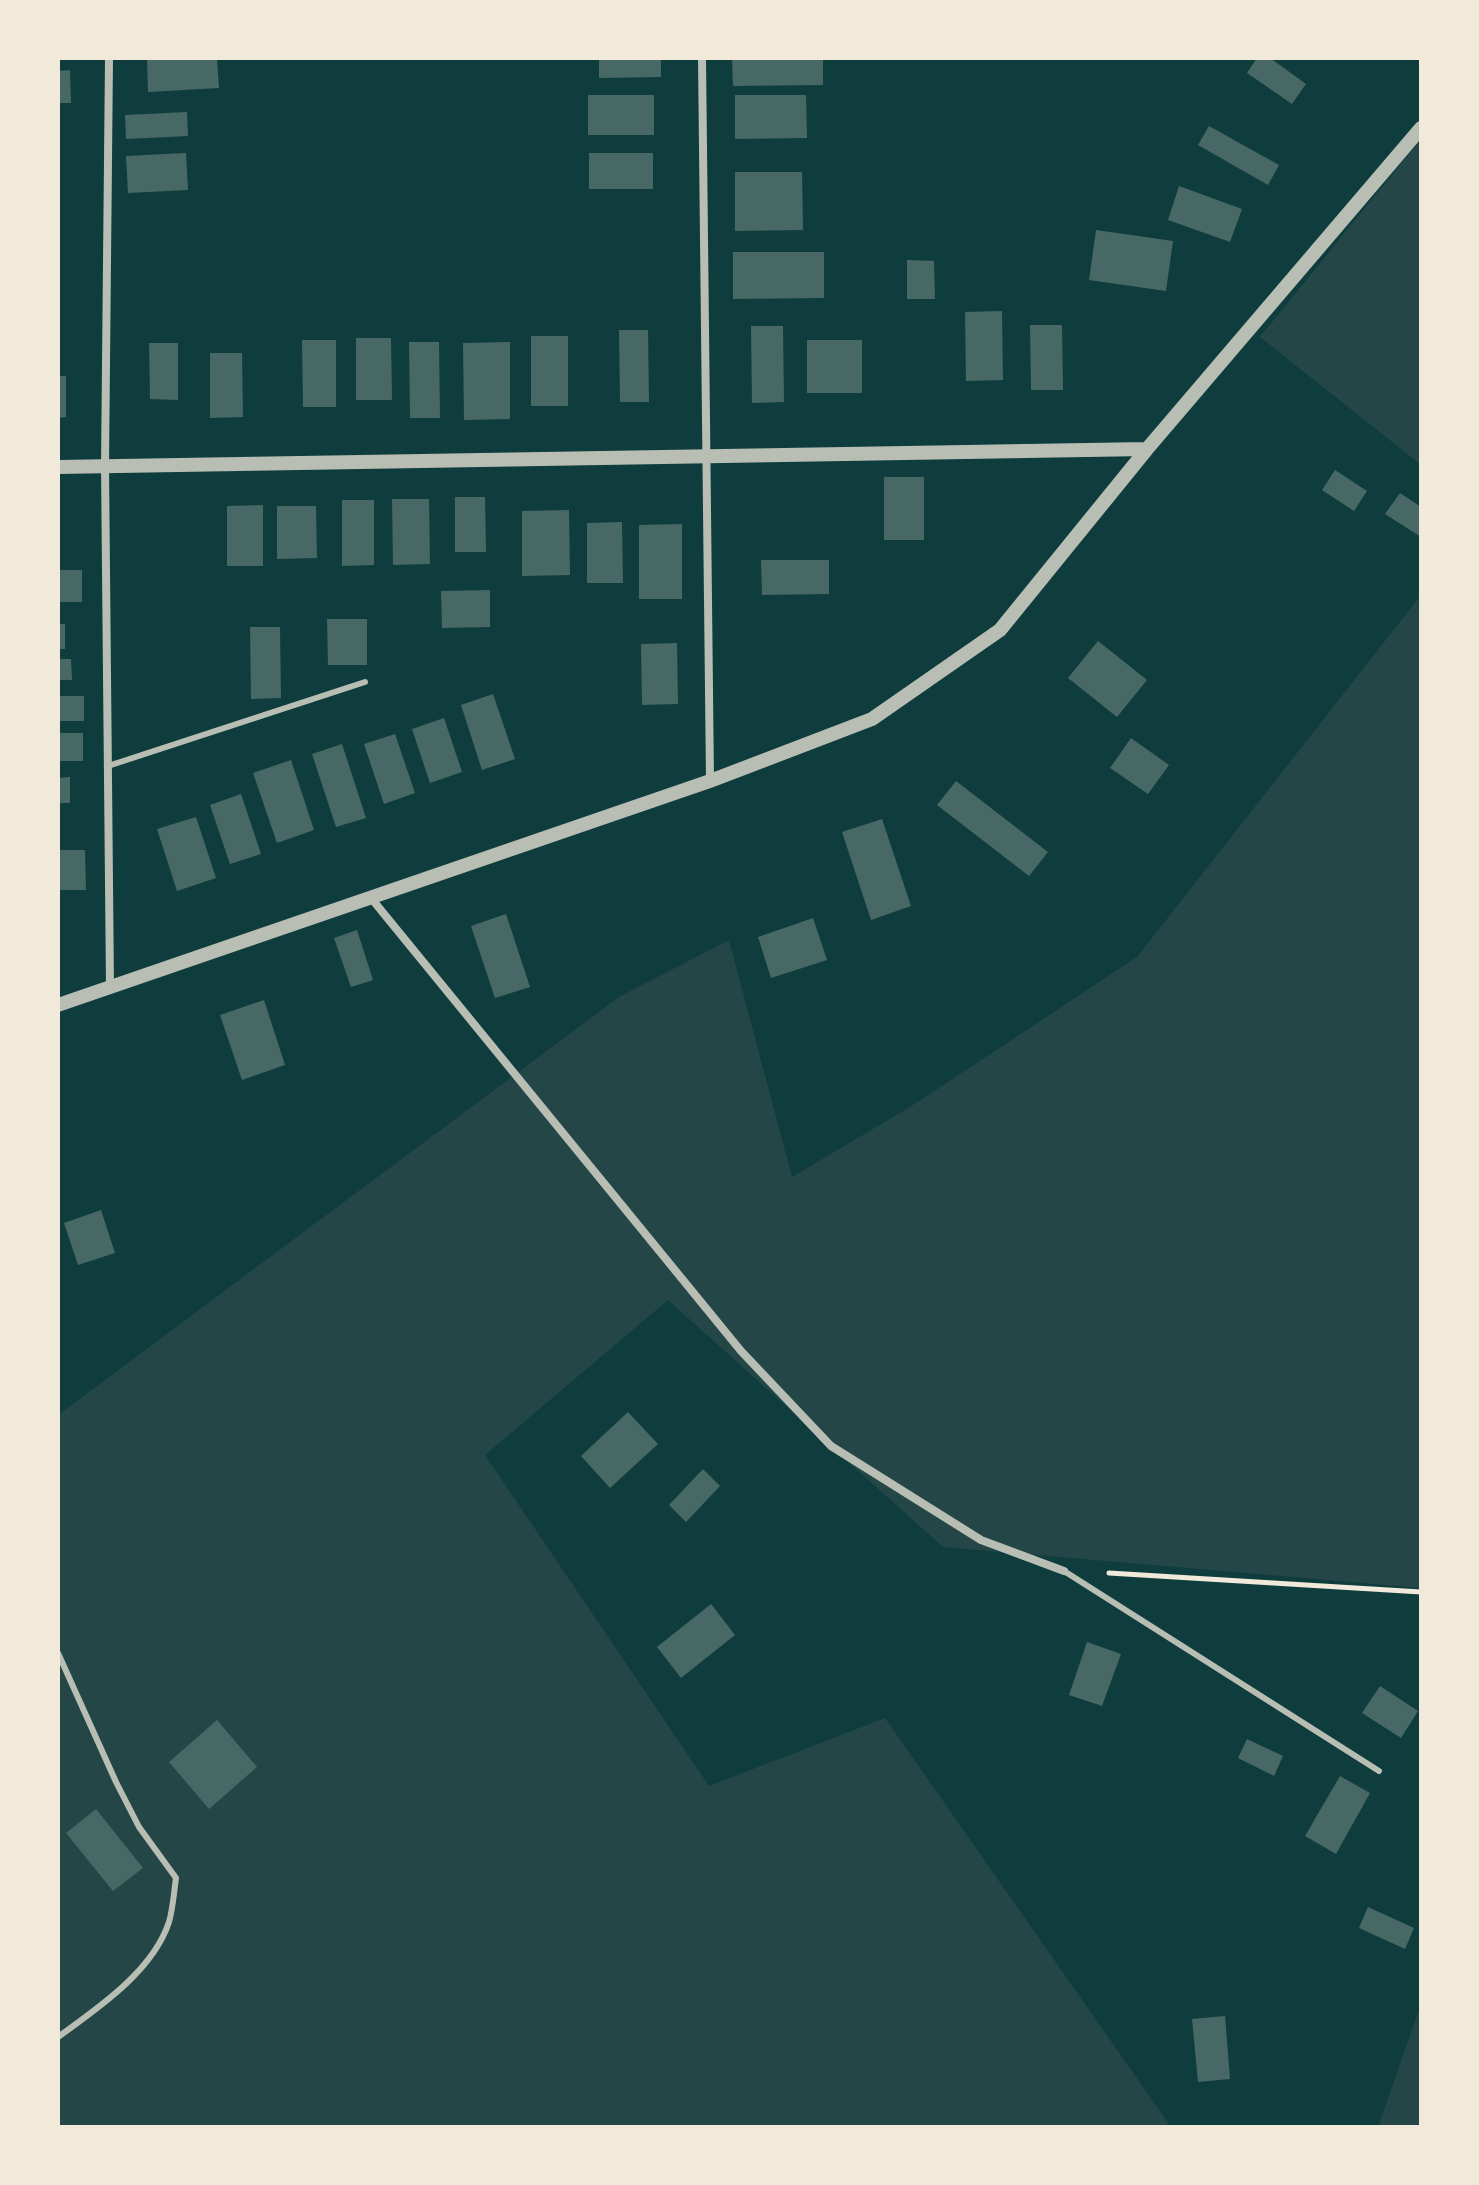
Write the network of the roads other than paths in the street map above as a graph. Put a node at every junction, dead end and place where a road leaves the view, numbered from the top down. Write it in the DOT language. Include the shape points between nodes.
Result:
graph roads {
  1 [pos="109,58"];
  2 [pos="702,58"];
  3 [pos="1421,128"];
  4 [pos="1147,449"];
  5 [pos="706,456"];
  6 [pos="105,466"];
  7 [pos="58,467"];
  8 [pos="365,682"];
  9 [pos="108,766"];
  10 [pos="710,781"];
  11 [pos="371,898"];
  12 [pos="110,987"];
  13 [pos="58,1005"];
  14 [pos="1064,1571"];
  15 [pos="58,1653"];
  16 [pos="1379,1771"];
  17 [pos="58,2037"];
  1 -- 6 [label="street"];
  2 -- 5 [label="street"];
  3 -- 4 [label="street"];
  4 -- 5 [label="street"];
  4 -- 10 [label="street" via="1000,630 872,719"];
  5 -- 6 [label="street"];
  5 -- 10 [label="street"];
  6 -- 7 [label="street"];
  6 -- 9 [label="street"];
  8 -- 9 [label="lane"];
  9 -- 12 [label="street"];
  10 -- 11 [label="street"];
  11 -- 12 [label="street"];
  11 -- 14 [label="street" via="741,1351 831,1446 981,1540"];
  12 -- 13 [label="street"];
  14 -- 16 [label="lane"];
  15 -- 17 [label="lane" via="139,1827 176,1878 169,1922 148,1960 105,2003"];
}
